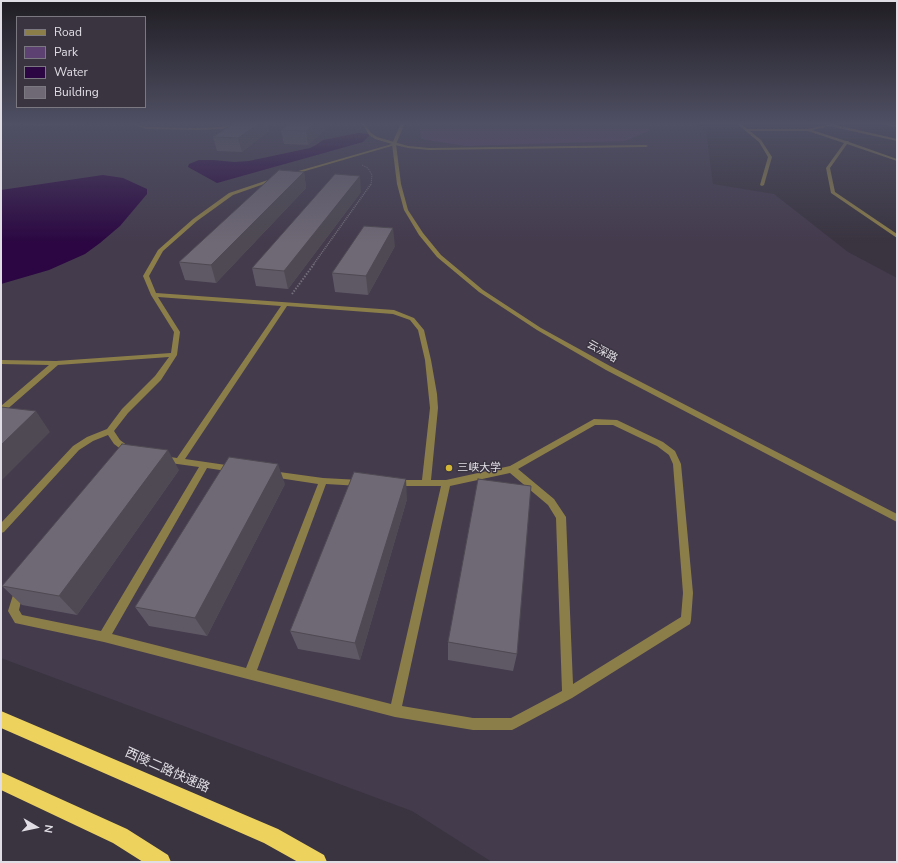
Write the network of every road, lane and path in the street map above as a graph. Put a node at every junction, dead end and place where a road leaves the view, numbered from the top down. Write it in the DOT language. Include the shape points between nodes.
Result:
graph roads {
  1 [pos="331,163"];
  2 [pos="359,163"];
  3 [pos="396,163"];
  4 [pos="768,163"];
  5 [pos="831,163"];
  6 [pos="762,185"];
  7 [pos="897,236"];
  8 [pos="154,295"];
  9 [pos="284,304"];
  10 [pos="174,355"];
  11 [pos="1,362"];
  12 [pos="56,363"];
  13 [pos="1,410"];
  14 [pos="110,432"];
  15 [pos="157,458"];
  16 [pos="129,461"];
  17 [pos="179,462"];
  18 [pos="205,465"];
  19 [pos="512,469"];
  20 [pos="245,471"];
  21 [pos="260,473"];
  22 [pos="323,481"];
  23 [pos="369,483"];
  24 [pos="385,483"];
  25 [pos="426,483"];
  26 [pos="446,483"];
  27 [pos="897,518"];
  28 [pos="1,529"];
  29 [pos="32,580"];
  30 [pos="104,637"];
  31 [pos="250,673"];
  32 [pos="568,694"];
  33 [pos="395,711"];
  34 [pos="1,719"];
  35 [pos="1,781"];
  36 [pos="161,862"];
  37 [pos="317,862"];
  1 -- 8 [label="street" via="231,194 195,220 161,250 146,276"];
  2 -- 9 [label="path" via="368,168 372,175 370,186"];
  3 -- 27 [label="street, 云深路" via="406,210 417,228 439,256 481,290 539,330 608,368"];
  4 -- 6 [label="street"];
  5 -- 7 [label="street" via="828,168 833,193"];
  8 -- 9 [label="street"];
  8 -- 10 [label="street" via="176,332"];
  9 -- 17 [label="street"];
  9 -- 25 [label="street" via="394,312 412,319 421,330 434,408"];
  10 -- 12 [label="street"];
  10 -- 14 [label="street" via="158,378 125,411"];
  11 -- 12 [label="street"];
  12 -- 13 [label="street"];
  14 -- 16 [label="street" via="117,442 134,455"];
  14 -- 28 [label="street" via="90,439 76,448"];
  15 -- 17 [label="street"];
  17 -- 18 [label="street"];
  18 -- 20 [label="street"];
  18 -- 30 [label="street"];
  19 -- 26 [label="street"];
  19 -- 32 [label="street" via="551,502 562,517"];
  19 -- 32 [label="street" via="594,422 614,422 660,444 672,453 677,464 688,593 686,620"];
  21 -- 22 [label="street"];
  22 -- 23 [label="street"];
  22 -- 31 [label="street"];
  24 -- 25 [label="street"];
  25 -- 26 [label="street"];
  26 -- 33 [label="street"];
  29 -- 30 [label="street" via="17,598 13,611 19,619"];
  30 -- 31 [label="street"];
  31 -- 33 [label="street"];
  32 -- 33 [label="street" via="512,724 473,724"];
  34 -- 37 [label="highway, 西陵二路快速路" via="271,836"];
  35 -- 36 [label="highway" via="120,836"];
}
